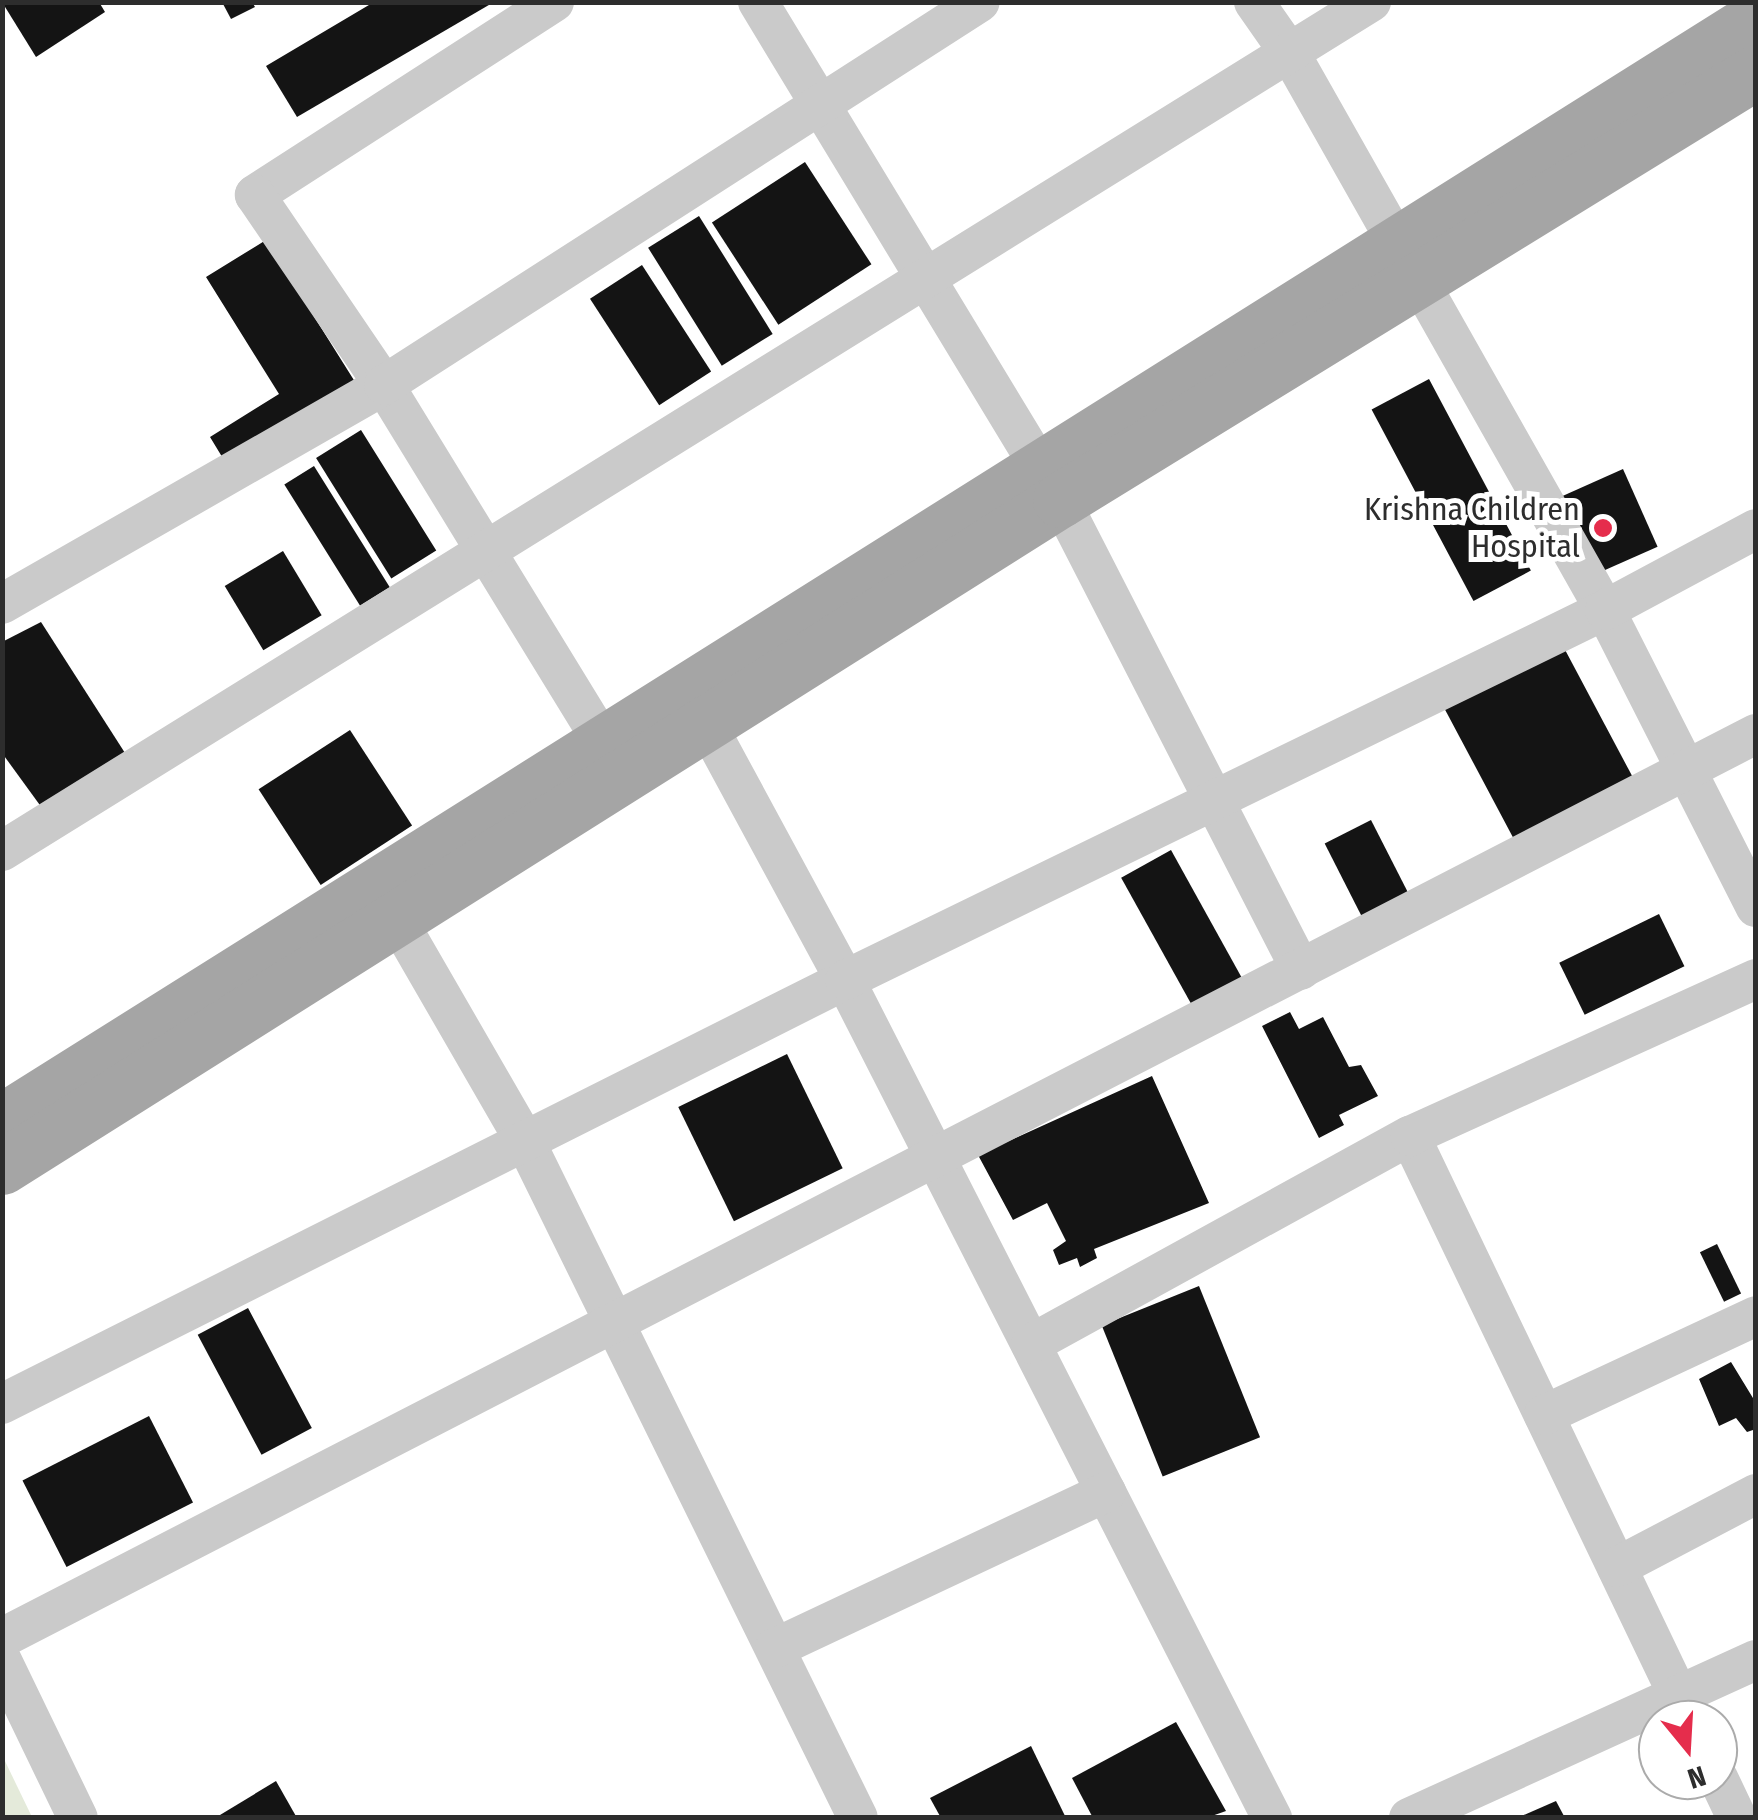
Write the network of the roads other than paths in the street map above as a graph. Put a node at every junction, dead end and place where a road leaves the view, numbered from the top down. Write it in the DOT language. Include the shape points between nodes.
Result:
graph roads {
  1 [pos="554,2"];
  2 [pos="758,2"];
  3 [pos="980,2"];
  4 [pos="1254,2"];
  5 [pos="1371,2"];
  6 [pos="1291,55"];
  7 [pos="1744,67"];
  8 [pos="822,104"];
  9 [pos="1408,262"];
  10 [pos="928,282"];
  11 [pos="384,384"];
  12 [pos="1050,484"];
  13 [pos="1756,529"];
  14 [pos="488,553"];
  15 [pos="2,604"];
  16 [pos="1605,610"];
  17 [pos="707,725"];
  18 [pos="1756,734"];
  19 [pos="614,761"];
  20 [pos="1686,769"];
  21 [pos="1216,799"];
  22 [pos="2,852"];
  23 [pos="388,904"];
  24 [pos="1756,908"];
  25 [pos="1301,970"];
  26 [pos="845,980"];
  27 [pos="1756,980"];
  28 [pos="2,1122"];
  29 [pos="1410,1136"];
  30 [pos="525,1141"];
  31 [pos="936,1159"];
  32 [pos="2,1167"];
  33 [pos="1756,1316"];
  34 [pos="615,1326"];
  35 [pos="1031,1344"];
  36 [pos="2,1404"];
  37 [pos="1544,1414"];
  38 [pos="1106,1492"];
  39 [pos="1756,1494"];
  40 [pos="1617,1567"];
  41 [pos="2,1638"];
  42 [pos="775,1648"];
  43 [pos="1756,1660"];
  44 [pos="2,1661"];
  45 [pos="1681,1700"];
  46 [pos="1695,1700"];
  47 [pos="1638,1726"];
  48 [pos="78,1818"];
  49 [pos="858,1818"];
  50 [pos="1272,1818"];
  51 [pos="1409,1818"];
  1 -- 11 [label="street" via="255,195"];
  2 -- 8 [label="street"];
  3 -- 8 [label="street"];
  4 -- 6 [label="street"];
  5 -- 6 [label="street"];
  6 -- 9 [label="street"];
  6 -- 10 [label="street"];
  7 -- 9 [label="main road"];
  8 -- 10 [label="street"];
  8 -- 11 [label="street"];
  9 -- 12 [label="main road"];
  9 -- 16 [label="street"];
  10 -- 12 [label="street"];
  10 -- 14 [label="street"];
  11 -- 14 [label="street"];
  11 -- 15 [label="street"];
  12 -- 17 [label="main road"];
  12 -- 19 [label="main road"];
  12 -- 21 [label="street"];
  13 -- 16 [label="street"];
  14 -- 19 [label="street"];
  14 -- 22 [label="street"];
  16 -- 20 [label="street"];
  16 -- 21 [label="street"];
  17 -- 19 [label="main road"];
  17 -- 26 [label="street"];
  18 -- 20 [label="street"];
  19 -- 23 [label="main road"];
  20 -- 24 [label="street"];
  20 -- 25 [label="street"];
  21 -- 25 [label="street"];
  21 -- 26 [label="street"];
  23 -- 28 [label="main road"];
  23 -- 30 [label="street"];
  23 -- 32 [label="main road"];
  25 -- 31 [label="street"];
  26 -- 30 [label="street"];
  26 -- 31 [label="street"];
  27 -- 29 [label="street"];
  29 -- 35 [label="street"];
  29 -- 37 [label="street"];
  30 -- 34 [label="street"];
  30 -- 36 [label="street"];
  31 -- 34 [label="street"];
  31 -- 35 [label="street"];
  33 -- 37 [label="street"];
  34 -- 41 [label="street"];
  34 -- 42 [label="street"];
  35 -- 38 [label="street"];
  37 -- 40 [label="street"];
  38 -- 42 [label="street"];
  38 -- 50 [label="street"];
  39 -- 40 [label="street"];
  40 -- 45 [label="street"];
  42 -- 49 [label="street"];
  43 -- 46 [label="street"];
  44 -- 48 [label="street"];
  47 -- 51 [label="street"];
}
